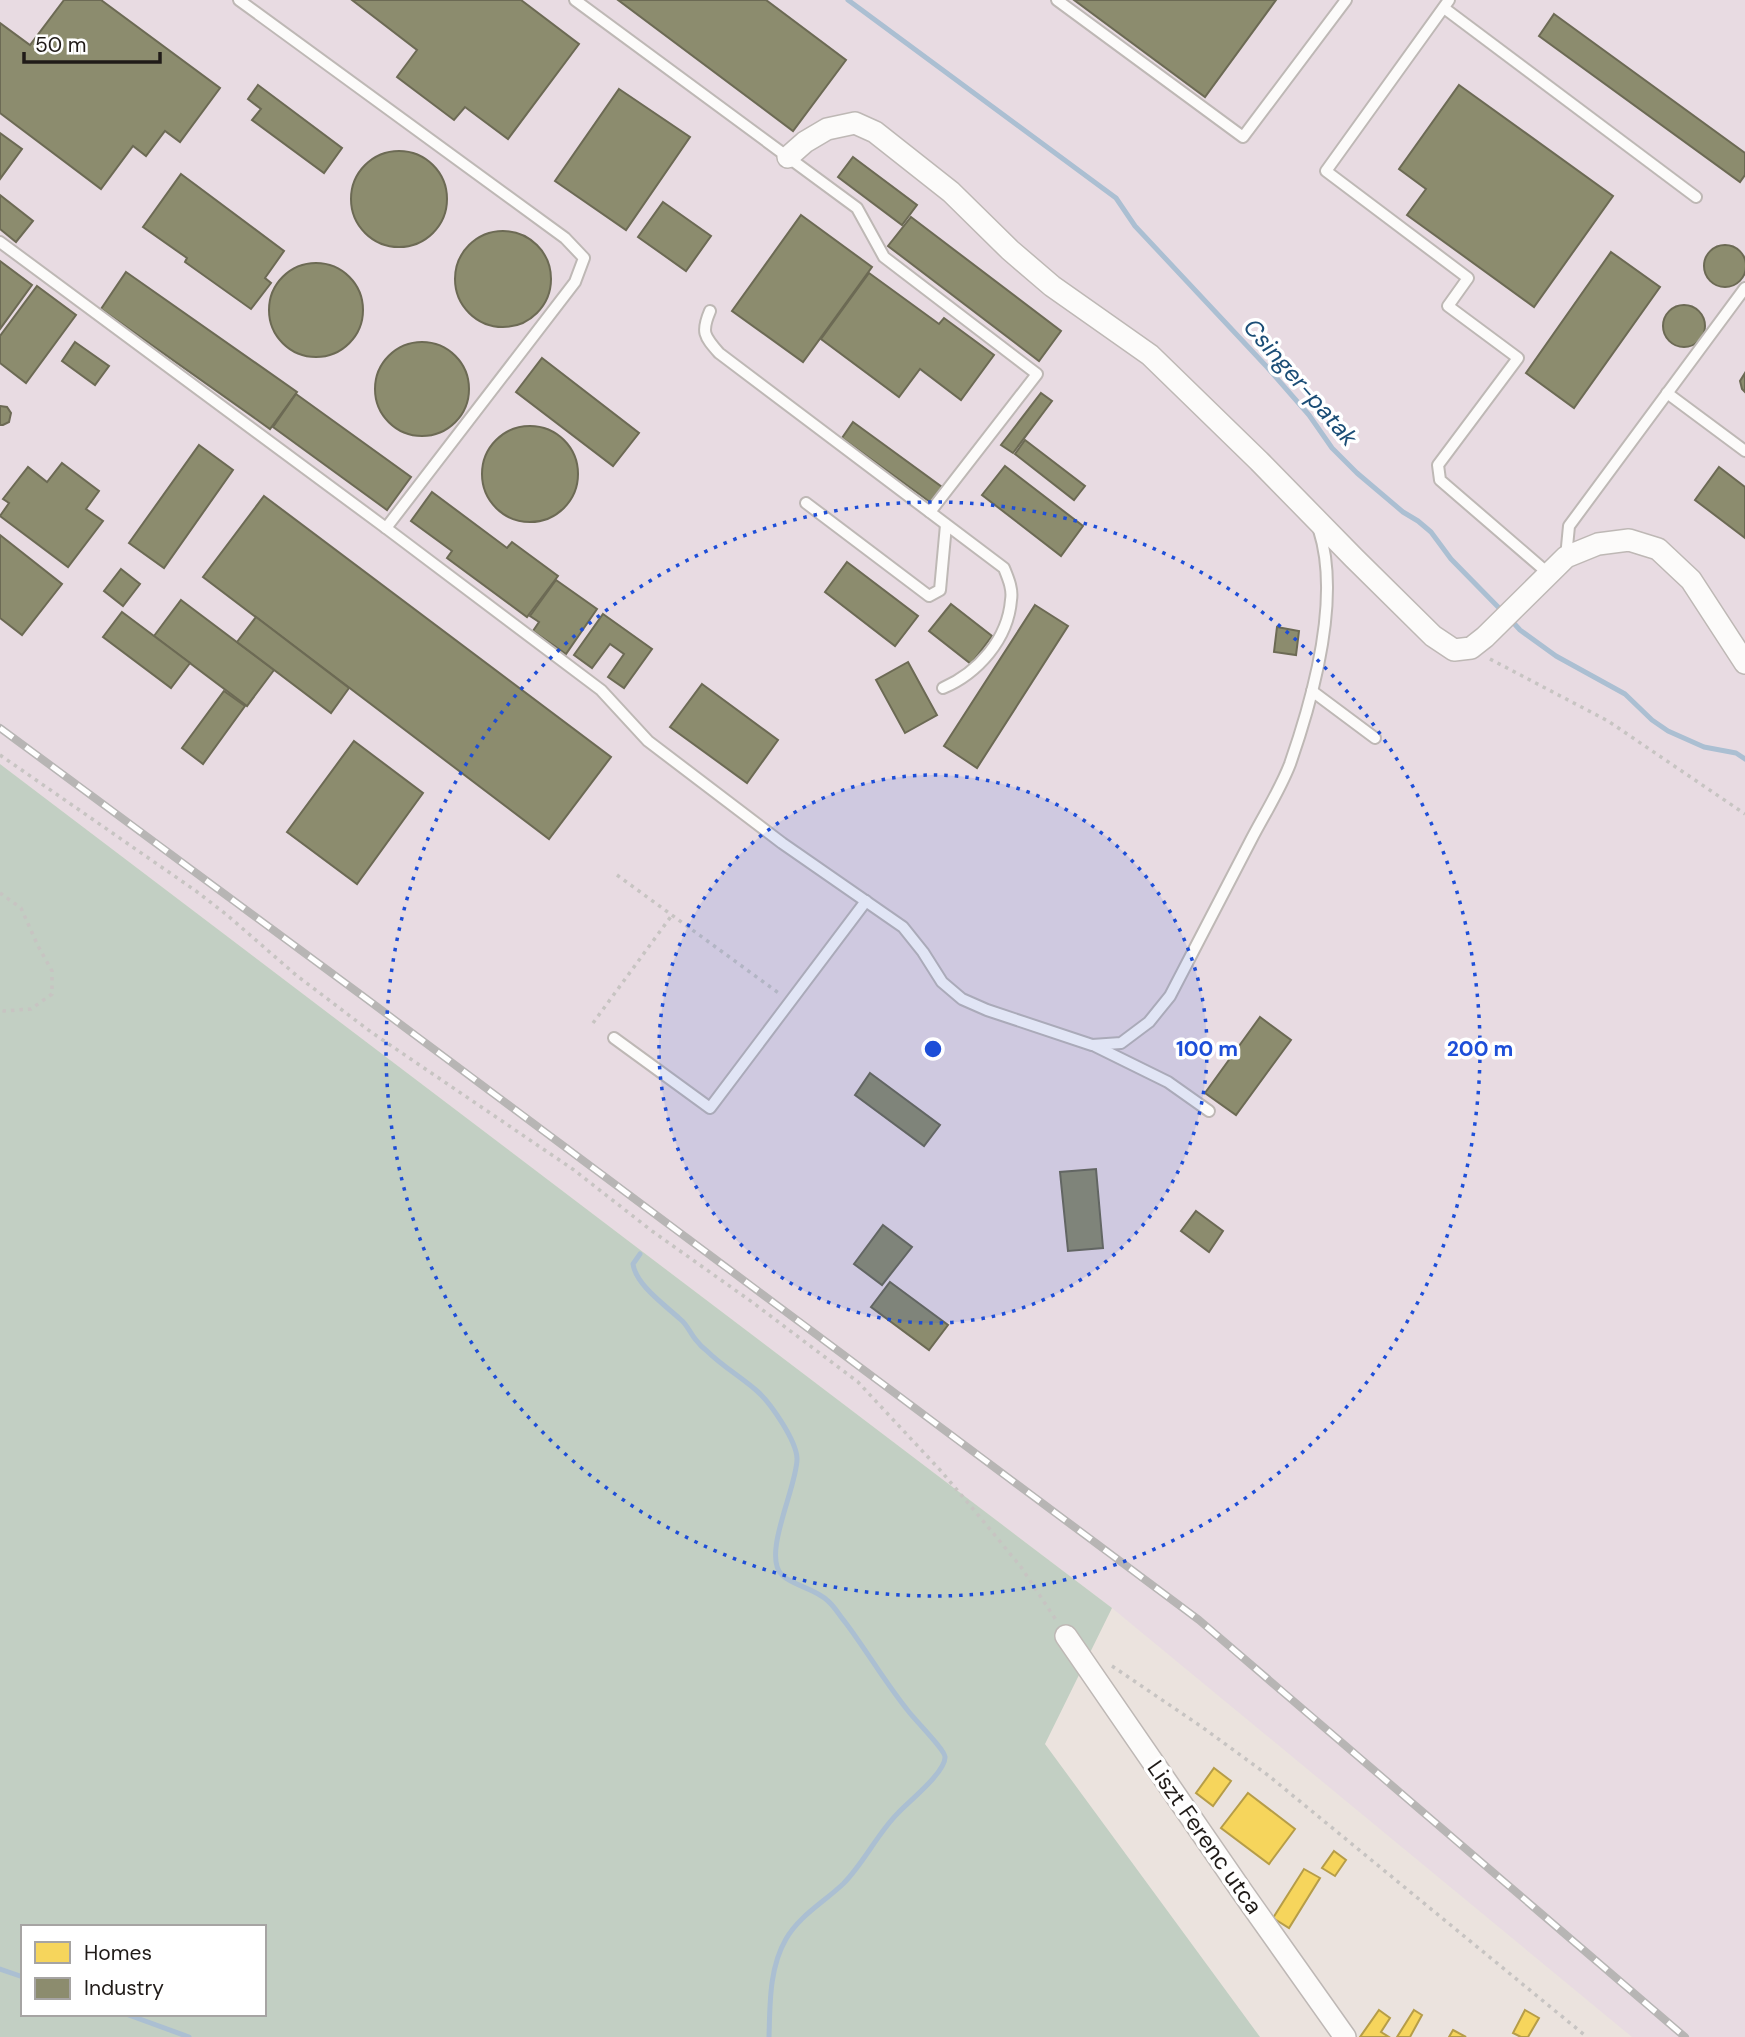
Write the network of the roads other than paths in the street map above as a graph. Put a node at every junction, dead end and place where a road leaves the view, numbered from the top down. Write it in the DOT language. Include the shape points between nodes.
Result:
graph roads {
  1 [pos="239,0"];
  2 [pos="575,0"];
  3 [pos="1057,0"];
  4 [pos="1346,0"];
  5 [pos="1447,4"];
  6 [pos="788,157"];
  7 [pos="1696,197"];
  8 [pos="0,242"];
  9 [pos="1743,295"];
  10 [pos="710,310"];
  11 [pos="1667,393"];
  12 [pos="1745,451"];
  13 [pos="806,503"];
  14 [pos="930,512"];
  15 [pos="1316,519"];
  16 [pos="946,525"];
  17 [pos="386,528"];
  18 [pos="1566,556"];
  19 [pos="1549,574"];
  20 [pos="1744,661"];
  21 [pos="943,688"];
  22 [pos="1312,691"];
  23 [pos="1375,738"];
  24 [pos="866,901"];
  25 [pos="614,1038"];
  26 [pos="1092,1045"];
  27 [pos="1209,1111"];
  28 [pos="1066,1636"];
  29 [pos="1345,2037"];
  1 -- 17 [label="lane" via="565,238 584,258 575,282"];
  2 -- 6 [label="lane"];
  3 -- 4 [label="lane" via="1243,137"];
  5 -- 7 [label="lane"];
  5 -- 19 [label="lane" via="1326,171 1468,278 1448,306 1518,358 1438,464 1440,481"];
  6 -- 14 [label="lane" via="857,208 884,257 1037,374"];
  6 -- 15 [label="street" via="827,129 856,124 875,132 951,191 1052,286 1150,355"];
  8 -- 17 [label="lane"];
  9 -- 11 [label="lane"];
  10 -- 14 [label="lane" via="704,327 719,353"];
  11 -- 12 [label="lane"];
  11 -- 18 [label="lane" via="1569,526"];
  13 -- 16 [label="lane" via="929,596 940,590"];
  14 -- 16 [label="lane"];
  15 -- 19 [label="street" via="1433,636 1454,650 1471,648"];
  15 -- 22 [label="lane" via="1328,573 1324,633"];
  16 -- 21 [label="lane" via="1004,568 1012,600 995,645 979,665"];
  17 -- 24 [label="lane" via="601,690 648,741"];
  18 -- 19 [label="street"];
  18 -- 20 [label="street" via="1598,544 1629,540 1658,549 1691,580"];
  22 -- 23 [label="lane"];
  22 -- 26 [label="lane" via="1289,766 1170,996 1149,1022 1121,1043"];
  24 -- 25 [label="lane" via="710,1108"];
  24 -- 26 [label="lane" via="903,927 943,982 962,999"];
  26 -- 27 [label="lane" via="1168,1082"];
  28 -- 29 [label="street, Liszt Ferenc utca"];
}
